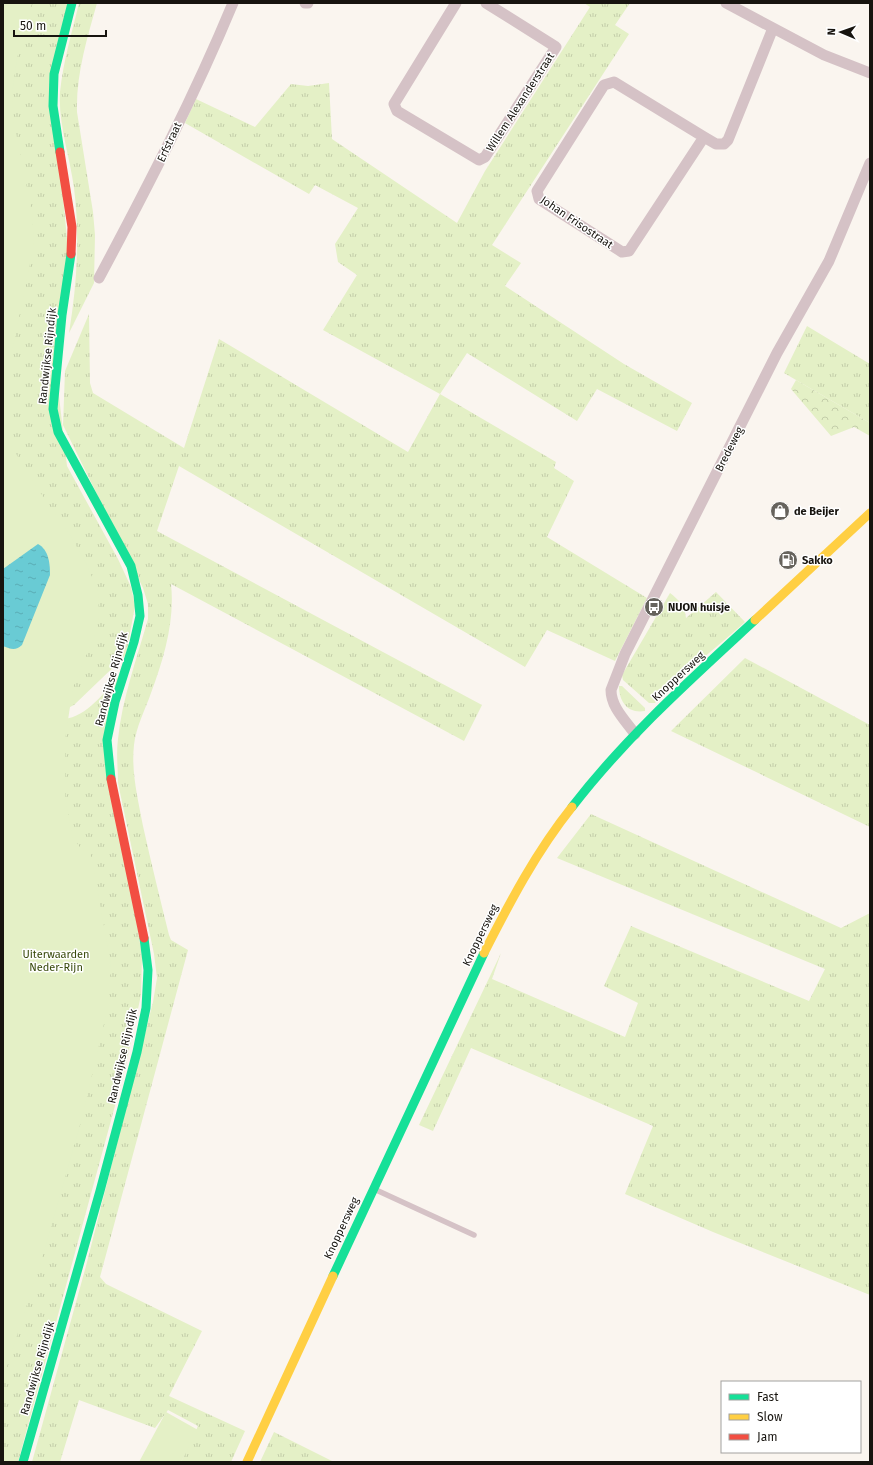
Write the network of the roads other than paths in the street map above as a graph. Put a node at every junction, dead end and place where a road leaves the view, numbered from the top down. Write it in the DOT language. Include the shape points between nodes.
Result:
graph roads {
  1 [pos="72,3"];
  2 [pos="233,3"];
  3 [pos="305,3"];
  4 [pos="308,3"];
  5 [pos="456,3"];
  6 [pos="486,3"];
  7 [pos="726,3"];
  8 [pos="773,28"];
  9 [pos="870,73"];
  10 [pos="704,137"];
  11 [pos="870,163"];
  12 [pos="99,278"];
  13 [pos="870,513"];
  14 [pos="635,734"];
  15 [pos="373,1189"];
  16 [pos="474,1235"];
  17 [pos="22,1462"];
  18 [pos="247,1462"];
  1 -- 17 [label="street, Randwijkse Rijndijk" via="54,74 53,106 72,227 71,265 62,315 53,409 58,432 130,566 138,595 140,616 136,636 115,702 107,740 112,791 143,932 148,970 146,1008 137,1052 100,1192"];
  2 -- 12 [label="street, Erfstraat" via="150,184"];
  3 -- 4 [label="street"];
  5 -- 6 [label="street, Willem Alexanderstraat" via="394,104 397,111 479,160 485,157 556,47"];
  7 -- 8 [label="street"];
  8 -- 9 [label="street" via="824,55"];
  8 -- 10 [label="street, Johan Frisostraat" via="728,140 724,144 716,144"];
  10 -- 10 [label="street, Johan Frisostraat" via="629,250 622,252 539,199 537,191 604,85 614,82"];
  11 -- 14 [label="street, Bredeweg" via="829,261 777,353 625,654 611,696 613,704"];
  13 -- 14 [label="street, Knoppersweg"];
  14 -- 15 [label="street, Knoppersweg" via="600,770 552,832 512,897"];
  15 -- 16 [label="lane"];
  15 -- 18 [label="street, Knoppersweg"];
}
